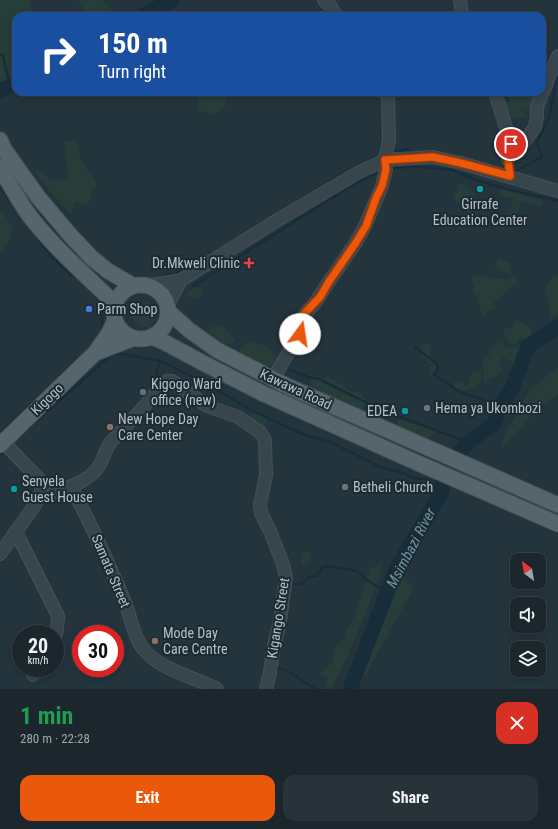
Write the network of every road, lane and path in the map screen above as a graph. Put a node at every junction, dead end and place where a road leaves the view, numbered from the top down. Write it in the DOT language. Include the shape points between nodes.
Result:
graph roads {
  1 [pos="324,0"];
  2 [pos="460,0"];
  3 [pos="334,12"];
  4 [pos="462,12"];
  5 [pos="558,56"];
  6 [pos="546,85"];
  7 [pos="387,96"];
  8 [pos="496,96"];
  9 [pos="541,96"];
  10 [pos="0,140"];
  11 [pos="508,159"];
  12 [pos="385,160"];
  13 [pos="0,168"];
  14 [pos="510,176"];
  15 [pos="558,191"];
  16 [pos="181,280"];
  17 [pos="140,285"];
  18 [pos="115,304"];
  19 [pos="168,308"];
  20 [pos="115,320"];
  21 [pos="152,337"];
  22 [pos="134,338"];
  23 [pos="95,353"];
  24 [pos="273,379"];
  25 [pos="1,443"];
  26 [pos="71,487"];
  27 [pos="41,496"];
  28 [pos="558,506"];
  29 [pos="558,524"];
  30 [pos="16,532"];
  31 [pos="0,554"];
  32 [pos="57,625"];
  33 [pos="217,689"];
  34 [pos="266,689"];
  1 -- 3 [label="street"];
  2 -- 4 [label="street"];
  5 -- 6 [label="street"];
  7 -- 12 [label="street" via="390,140"];
  8 -- 11 [label="street" via="511,144"];
  9 -- 11 [label="street" via="534,127"];
  10 -- 17 [label="main road" via="38,197 92,258 108,271"];
  11 -- 14 [label="street"];
  12 -- 14 [label="street" via="433,157"];
  12 -- 16 [label="street" via="299,207"];
  12 -- 24 [label="street" via="386,170 382,186 366,226 320,297 304,314 300,334"];
  13 -- 18 [label="main road" via="36,224"];
  14 -- 15 [label="street"];
  16 -- 17 [label="street"];
  16 -- 19 [label="street"];
  17 -- 18 [label="main road" via="122,293"];
  17 -- 19 [label="main road" via="160,292"];
  18 -- 20 [label="main road"];
  19 -- 21 [label="main road" via="167,322 161,331"];
  19 -- 24 [label="main road, Kawawa Road" via="189,330 217,350"];
  20 -- 22 [label="main road" via="119,328"];
  20 -- 23 [label="main road"];
  21 -- 22 [label="main road"];
  21 -- 29 [label="main road, Kawawa Road" via="264,394"];
  22 -- 23 [label="main road"];
  23 -- 25 [label="main road, Kigogo"];
  24 -- 28 [label="main road, Kawawa Road"];
  25 -- 27 [label="street" via="39,479"];
  26 -- 27 [label="street, Kigango Street"];
  26 -- 33 [label="street, Samata Street" via="117,582 141,644 150,655 166,667"];
  26 -- 34 [label="street, Kigango Street" via="98,468 110,443 167,381 179,385 207,406 229,413 260,432 265,440 266,474 260,505 261,513 286,577"];
  27 -- 30 [label="street"];
  30 -- 31 [label="street"];
  30 -- 32 [label="street" via="58,616"];
}
